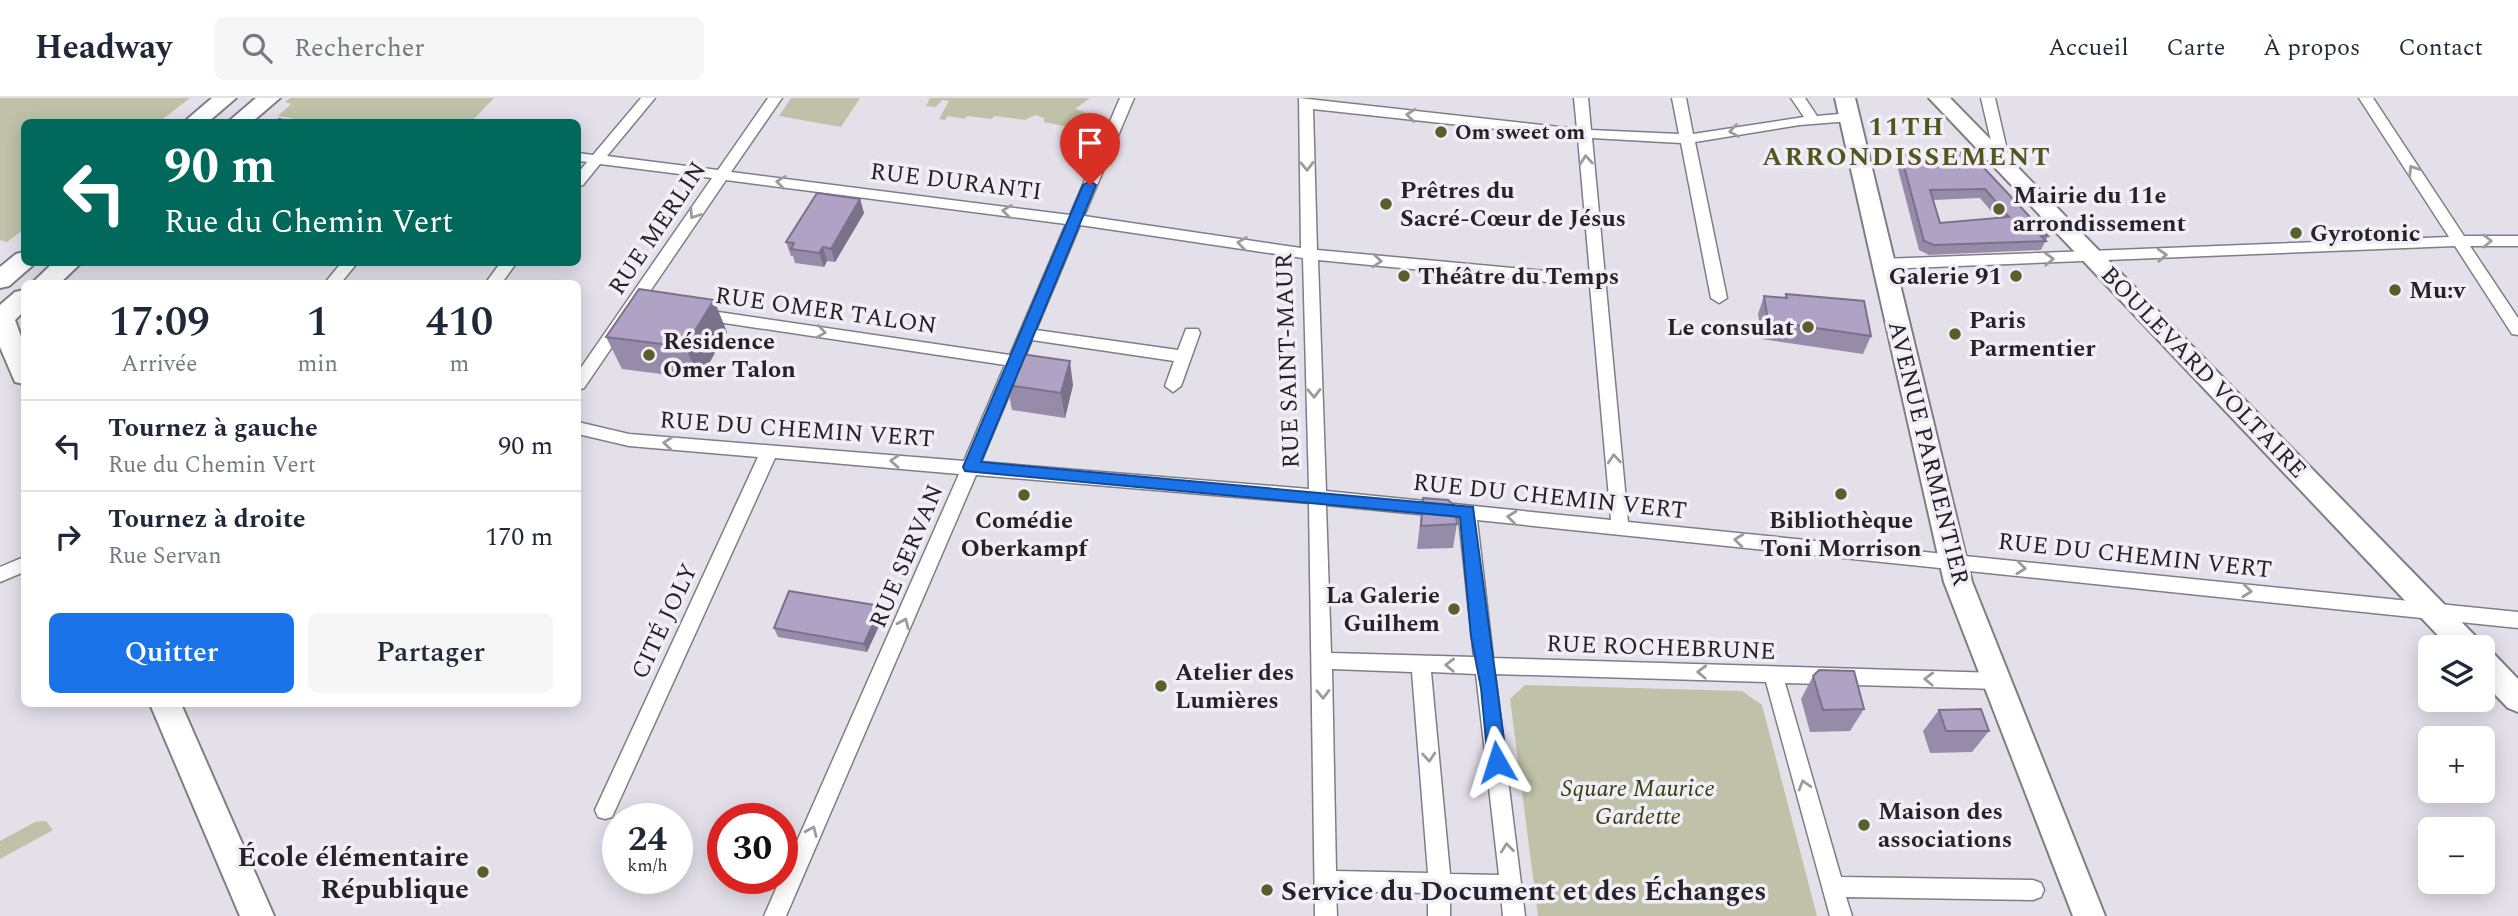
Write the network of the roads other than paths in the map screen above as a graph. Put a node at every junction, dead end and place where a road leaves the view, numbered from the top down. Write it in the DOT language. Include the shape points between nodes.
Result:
graph roads {
  1 [pos="225,98"];
  2 [pos="269,98"];
  3 [pos="648,98"];
  4 [pos="775,98"];
  5 [pos="1127,98"];
  6 [pos="1581,98"];
  7 [pos="1679,98"];
  8 [pos="1798,98"];
  9 [pos="1940,98"];
  10 [pos="1988,98"];
  11 [pos="2366,98"];
  12 [pos="1306,101"];
  13 [pos="1848,107"];
  14 [pos="199,119"];
  15 [pos="243,119"];
  16 [pos="1813,119"];
  17 [pos="1584,134"];
  18 [pos="1687,139"];
  19 [pos="581,157"];
  20 [pos="597,159"];
  21 [pos="2003,163"];
  22 [pos="721,174"];
  23 [pos="581,178"];
  24 [pos="1074,220"];
  25 [pos="2459,241"];
  26 [pos="2518,241"];
  27 [pos="1309,253"];
  28 [pos="2094,257"];
  29 [pos="21,262"];
  30 [pos="1883,264"];
  31 [pos="65,266"];
  32 [pos="347,266"];
  33 [pos="507,266"];
  34 [pos="0,280"];
  35 [pos="48,280"];
  36 [pos="335,280"];
  37 [pos="495,280"];
  38 [pos="1597,281"];
  39 [pos="1719,298"];
  40 [pos="21,300"];
  41 [pos="687,313"];
  42 [pos="1,317"];
  43 [pos="2518,330"];
  44 [pos="1192,333"];
  45 [pos="1026,334"];
  46 [pos="13,348"];
  47 [pos="1184,357"];
  48 [pos="1014,361"];
  49 [pos="21,368"];
  50 [pos="581,380"];
  51 [pos="1173,386"];
  52 [pos="581,429"];
  53 [pos="769,452"];
  54 [pos="971,467"];
  55 [pos="1317,498"];
  56 [pos="1467,512"];
  57 [pos="1620,527"];
  58 [pos="1953,562"];
  59 [pos="21,565"];
  60 [pos="0,575"];
  61 [pos="2434,611"];
  62 [pos="2518,620"];
  63 [pos="2457,635"];
  64 [pos="1322,661"];
  65 [pos="1421,664"];
  66 [pos="1486,666"];
  67 [pos="1773,674"];
  68 [pos="2495,675"];
  69 [pos="1998,681"];
  70 [pos="2518,699"];
  71 [pos="167,707"];
  72 [pos="608,803"];
  73 [pos="1325,881"];
  74 [pos="1439,883"];
  75 [pos="1510,885"];
  76 [pos="1833,887"];
  77 [pos="2033,890"];
  78 [pos="254,915"];
  79 [pos="775,916"];
  80 [pos="1326,916"];
  81 [pos="1439,916"];
  82 [pos="1514,916"];
  83 [pos="1841,916"];
  84 [pos="2089,916"];
  1 -- 14 [label="main road"];
  2 -- 15 [label="main road"];
  3 -- 20 [label="street"];
  4 -- 22 [label="street, RUE MERLIN"];
  5 -- 24 [label="street, RUE SERVAN"];
  6 -- 17 [label="street"];
  7 -- 18 [label="street"];
  8 -- 16 [label="street"];
  9 -- 21 [label="street, BOULEVARD VOLTAIRE"];
  10 -- 21 [label="street"];
  25 -- 11 [label="street, one-way"];
  17 -- 12 [label="street, one-way"];
  12 -- 27 [label="street, RUE SAINT-MAUR, one-way"];
  13 -- 16 [label="street"];
  13 -- 30 [label="street, AVENUE PARMENTIER"];
  16 -- 18 [label="street, one-way"];
  17 -- 18 [label="street"];
  38 -- 17 [label="street, one-way"];
  18 -- 39 [label="street"];
  19 -- 20 [label="street, RUE DURANTI"];
  20 -- 22 [label="street, RUE DURANTI"];
  20 -- 23 [label="street"];
  21 -- 28 [label="street, BOULEVARD VOLTAIRE"];
  24 -- 22 [label="street, RUE DURANTI, one-way"];
  22 -- 50 [label="street, RUE MERLIN, one-way" via="639,306"];
  27 -- 24 [label="street, RUE DURANTI, one-way"];
  24 -- 45 [label="street, RUE SERVAN"];
  25 -- 26 [label="street, one-way"];
  28 -- 25 [label="street, one-way"];
  25 -- 43 [label="street"];
  27 -- 38 [label="street, RUE DURANTI, one-way"];
  27 -- 55 [label="street, RUE SAINT-MAUR, one-way"];
  30 -- 28 [label="street, one-way"];
  28 -- 61 [label="street, BOULEVARD VOLTAIRE"];
  29 -- 34 [label="main road"];
  30 -- 58 [label="street, AVENUE PARMENTIER"];
  31 -- 35 [label="main road"];
  32 -- 36 [label="street"];
  33 -- 37 [label="street"];
  57 -- 38 [label="street, one-way"];
  40 -- 42 [label="main road"];
  41 -- 48 [label="street, RUE OMER TALON, one-way"];
  42 -- 46 [label="main road"];
  44 -- 47 [label="street"];
  45 -- 47 [label="street"];
  45 -- 48 [label="street, RUE SERVAN"];
  46 -- 49 [label="main road"];
  47 -- 51 [label="street"];
  48 -- 54 [label="street, RUE SERVAN"];
  53 -- 52 [label="street, RUE DU CHEMIN VERT, one-way" via="629,440"];
  54 -- 53 [label="street, RUE DU CHEMIN VERT, one-way"];
  53 -- 72 [label="street, CITÉ JOLY"];
  54 -- 55 [label="street, RUE DU CHEMIN VERT"];
  79 -- 54 [label="street, RUE SERVAN, one-way"];
  55 -- 56 [label="street, RUE DU CHEMIN VERT"];
  55 -- 64 [label="street, RUE SAINT-MAUR"];
  57 -- 56 [label="street, RUE DU CHEMIN VERT, one-way"];
  56 -- 66 [label="street"];
  58 -- 57 [label="street, RUE DU CHEMIN VERT, one-way"];
  58 -- 61 [label="street, RUE DU CHEMIN VERT, one-way"];
  58 -- 69 [label="street, AVENUE PARMENTIER"];
  59 -- 60 [label="street"];
  61 -- 62 [label="street, RUE DU CHEMIN VERT"];
  61 -- 63 [label="street, BOULEVARD VOLTAIRE"];
  64 -- 65 [label="street, RUE ROCHEBRUNE"];
  64 -- 73 [label="street, RUE SAINT-MAUR, one-way"];
  66 -- 65 [label="street, RUE ROCHEBRUNE, one-way"];
  65 -- 74 [label="street, one-way"];
  67 -- 66 [label="street, RUE ROCHEBRUNE, one-way"];
  75 -- 66 [label="street, one-way"];
  69 -- 67 [label="street, RUE ROCHEBRUNE, one-way"];
  76 -- 67 [label="street, one-way"];
  68 -- 70 [label="street"];
  69 -- 84 [label="street, AVENUE PARMENTIER"];
  71 -- 78 [label="main road"];
  73 -- 74 [label="street"];
  73 -- 80 [label="street, RUE SAINT-MAUR"];
  74 -- 75 [label="street"];
  74 -- 81 [label="street"];
  75 -- 82 [label="street"];
  76 -- 77 [label="street"];
  76 -- 83 [label="street"];
}
